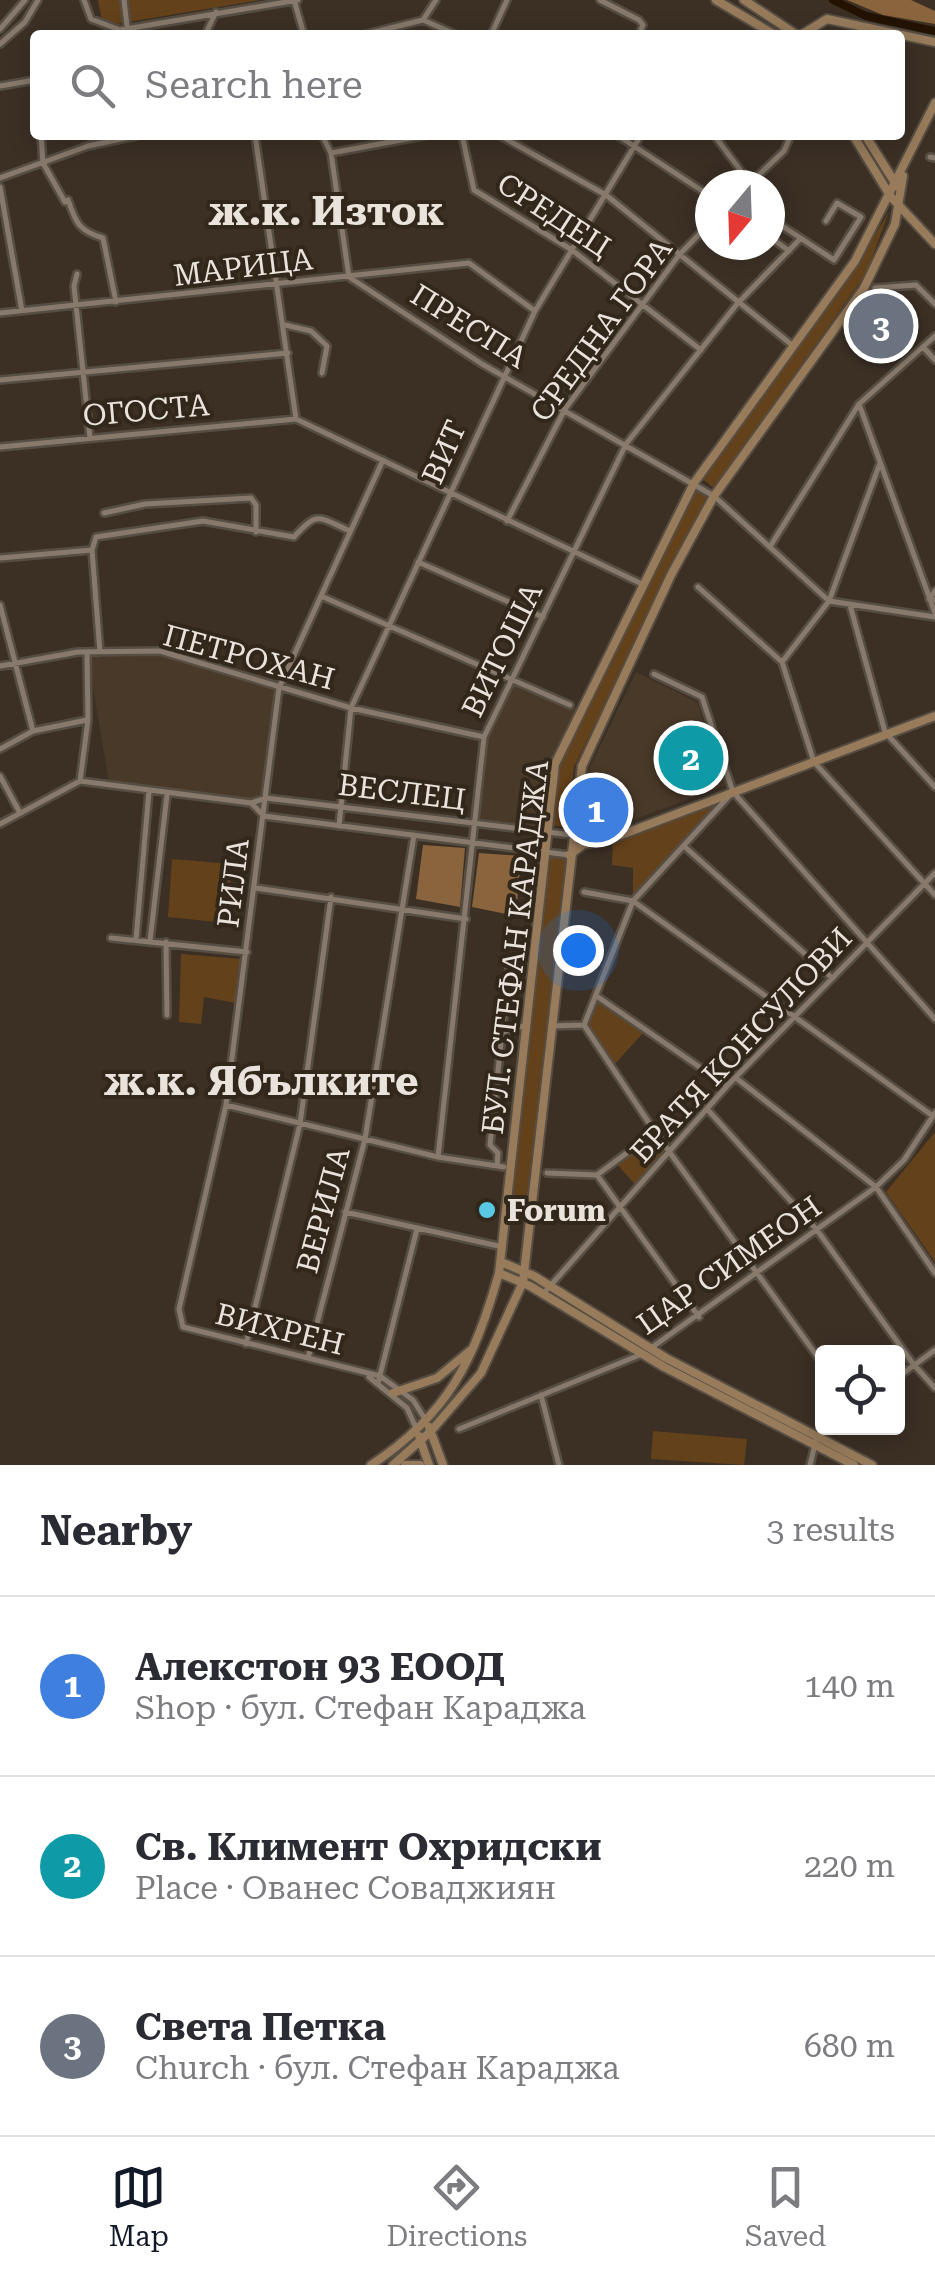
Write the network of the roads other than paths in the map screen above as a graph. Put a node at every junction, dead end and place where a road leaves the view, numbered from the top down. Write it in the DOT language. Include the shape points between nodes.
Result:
graph roads {
  1 [pos="25,0"];
  2 [pos="38,0"];
  3 [pos="84,0"];
  4 [pos="124,0"];
  5 [pos="296,0"];
  6 [pos="436,0"];
  7 [pos="507,0"];
  8 [pos="600,0"];
  9 [pos="716,0"];
  10 [pos="744,0"];
  11 [pos="216,12"];
  12 [pos="422,20"];
  13 [pos="0,29"];
  14 [pos="118,30"];
  15 [pos="128,30"];
  16 [pos="137,30"];
  17 [pos="208,30"];
  18 [pos="303,30"];
  19 [pos="382,30"];
  20 [pos="445,30"];
  21 [pos="493,30"];
  22 [pos="642,30"];
  23 [pos="767,30"];
  24 [pos="791,30"];
  25 [pos="808,30"];
  26 [pos="879,30"];
  27 [pos="905,36"];
  28 [pos="935,42"];
  29 [pos="0,44"];
  30 [pos="30,81"];
  31 [pos="0,86"];
  32 [pos="935,103"];
  33 [pos="41,140"];
  34 [pos="116,140"];
  35 [pos="256,140"];
  36 [pos="324,140"];
  37 [pos="399,140"];
  38 [pos="463,140"];
  39 [pos="508,140"];
  40 [pos="625,140"];
  41 [pos="638,140"];
  42 [pos="718,140"];
  43 [pos="789,140"];
  44 [pos="856,140"];
  45 [pos="869,140"];
  46 [pos="634,147"];
  47 [pos="330,152"];
  48 [pos="43,163"];
  49 [pos="739,170"];
  50 [pos="764,170"];
  51 [pos="903,172"];
  52 [pos="0,178"];
  53 [pos="695,186"];
  54 [pos="897,186"];
  55 [pos="0,187"];
  56 [pos="606,195"];
  57 [pos="891,197"];
  58 [pos="903,204"];
  59 [pos="3,218"];
  60 [pos="826,221"];
  61 [pos="916,222"];
  62 [pos="895,224"];
  63 [pos="785,228"];
  64 [pos="695,239"];
  65 [pos="800,239"];
  66 [pos="934,242"];
  67 [pos="785,248"];
  68 [pos="572,250"];
  69 [pos="790,251"];
  70 [pos="679,255"];
  71 [pos="77,274"];
  72 [pos="349,277"];
  73 [pos="278,287"];
  74 [pos="875,288"];
  75 [pos="116,302"];
  76 [pos="644,304"];
  77 [pos="736,304"];
  78 [pos="935,304"];
  79 [pos="77,306"];
  80 [pos="22,311"];
  81 [pos="535,311"];
  82 [pos="0,313"];
  83 [pos="284,325"];
  84 [pos="935,336"];
  85 [pos="794,346"];
  86 [pos="924,347"];
  87 [pos="701,350"];
  88 [pos="288,353"];
  89 [pos="935,360"];
  90 [pos="84,372"];
  91 [pos="322,373"];
  92 [pos="504,375"];
  93 [pos="0,380"];
  94 [pos="859,404"];
  95 [pos="565,409"];
  96 [pos="296,419"];
  97 [pos="90,438"];
  98 [pos="626,444"];
  99 [pos="0,447"];
  100 [pos="382,460"];
  101 [pos="880,462"];
  102 [pos="694,482"];
  103 [pos="451,492"];
  104 [pos="714,496"];
  105 [pos="104,513"];
  106 [pos="508,521"];
  107 [pos="350,531"];
  108 [pos="256,532"];
  109 [pos="771,545"];
  110 [pos="92,550"];
  111 [pos="574,554"];
  112 [pos="0,558"];
  113 [pos="418,562"];
  114 [pos="642,584"];
  115 [pos="698,587"];
  116 [pos="935,591"];
  117 [pos="320,596"];
  118 [pos="932,599"];
  119 [pos="829,601"];
  120 [pos="0,605"];
  121 [pos="850,605"];
  122 [pos="935,615"];
  123 [pos="544,618"];
  124 [pos="388,625"];
  125 [pos="88,652"];
  126 [pos="100,652"];
  127 [pos="782,662"];
  128 [pos="16,663"];
  129 [pos="0,666"];
  130 [pos="654,674"];
  131 [pos="513,681"];
  132 [pos="279,688"];
  133 [pos="570,705"];
  134 [pos="352,708"];
  135 [pos="935,716"];
  136 [pos="88,720"];
  137 [pos="33,731"];
  138 [pos="885,732"];
  139 [pos="484,737"];
  140 [pos="0,749"];
  141 [pos="814,762"];
  142 [pos="0,776"];
  143 [pos="80,781"];
  144 [pos="935,787"];
  145 [pos="149,791"];
  146 [pos="733,792"];
  147 [pos="167,793"];
  148 [pos="266,798"];
  149 [pos="251,803"];
  150 [pos="340,807"];
  151 [pos="21,814"];
  152 [pos="264,816"];
  153 [pos="476,823"];
  154 [pos="0,824"];
  155 [pos="339,826"];
  156 [pos="548,832"];
  157 [pos="414,835"];
  158 [pos="572,835"];
  159 [pos="474,842"];
  160 [pos="584,844"];
  161 [pos="684,846"];
  162 [pos="545,852"];
  163 [pos="569,855"];
  164 [pos="935,872"];
  165 [pos="924,884"];
  166 [pos="256,888"];
  167 [pos="584,892"];
  168 [pos="935,895"];
  169 [pos="331,897"];
  170 [pos="633,901"];
  171 [pos="404,909"];
  172 [pos="466,919"];
  173 [pos="111,938"];
  174 [pos="136,940"];
  175 [pos="150,941"];
  176 [pos="166,942"];
  177 [pos="866,944"];
  178 [pos="247,952"];
  179 [pos="510,959"];
  180 [pos="832,978"];
  181 [pos="598,996"];
  182 [pos="167,1015"];
  183 [pos="794,1018"];
  184 [pos="935,1019"];
  185 [pos="584,1025"];
  186 [pos="523,1026"];
  187 [pos="551,1026"];
  188 [pos="502,1032"];
  189 [pos="736,1078"];
  190 [pos="726,1086"];
  191 [pos="226,1105"];
  192 [pos="707,1109"];
  193 [pos="934,1116"];
  194 [pos="300,1124"];
  195 [pos="655,1132"];
  196 [pos="365,1138"];
  197 [pos="670,1152"];
  198 [pos="438,1156"];
  199 [pos="547,1174"];
  200 [pos="597,1175"];
  201 [pos="876,1188"];
  202 [pos="621,1209"];
  203 [pos="345,1212"];
  204 [pos="416,1229"];
  205 [pos="816,1230"];
  206 [pos="503,1247"];
  207 [pos="501,1262"];
  208 [pos="525,1271"];
  209 [pos="759,1272"];
  210 [pos="499,1273"];
  211 [pos="935,1273"];
  212 [pos="523,1282"];
  213 [pos="549,1285"];
  214 [pos="543,1294"];
  215 [pos="699,1317"];
  216 [pos="183,1328"];
  217 [pos="246,1344"];
  218 [pos="474,1347"];
  219 [pos="651,1349"];
  220 [pos="935,1350"];
  221 [pos="815,1352"];
  222 [pos="641,1354"];
  223 [pos="308,1358"];
  224 [pos="914,1366"];
  225 [pos="905,1372"];
  226 [pos="379,1379"];
  227 [pos="935,1388"];
  228 [pos="404,1391"];
  229 [pos="393,1393"];
  230 [pos="541,1395"];
  231 [pos="426,1422"];
  232 [pos="459,1428"];
  233 [pos="417,1431"];
  234 [pos="431,1431"];
  235 [pos="821,1435"];
  236 [pos="816,1440"];
  237 [pos="421,1441"];
  238 [pos="372,1465"];
  239 [pos="393,1465"];
  240 [pos="405,1465"];
  241 [pos="420,1465"];
  242 [pos="429,1465"];
  243 [pos="443,1465"];
  244 [pos="559,1465"];
  245 [pos="810,1465"];
  246 [pos="854,1465"];
  247 [pos="872,1465"];
  1 -- 13 [label="street"];
  2 -- 29 [label="street"];
  3 -- 14 [label="street" via="91,19"];
  4 -- 15 [label="street"];
  5 -- 11 [label="street"];
  5 -- 18 [label="street"];
  6 -- 12 [label="street"];
  7 -- 21 [label="street"];
  8 -- 22 [label="street" via="639,20"];
  9 -- 23 [label="street"];
  10 -- 24 [label="street"];
  11 -- 16 [label="street"];
  11 -- 17 [label="street"];
  12 -- 19 [label="street"];
  12 -- 20 [label="street"];
  25 -- 26 [label="street" via="827,19"];
  27 -- 28 [label="street"];
  30 -- 31 [label="street"];
  32 -- 51 [label="street"];
  33 -- 48 [label="street"];
  34 -- 48 [label="street"];
  35 -- 73 [label="street"];
  36 -- 47 [label="street"];
  37 -- 47 [label="street"];
  38 -- 68 [label="street, СРЕДЕЦ" via="474,190"];
  39 -- 56 [label="street"];
  40 -- 46 [label="street"];
  41 -- 46 [label="street, ВИТ"];
  42 -- 49 [label="street"];
  43 -- 50 [label="street"];
  44 -- 57 [label="street"];
  45 -- 54 [label="street"];
  46 -- 53 [label="street"];
  46 -- 56 [label="street, ВИТ"];
  47 -- 72 [label="street"];
  48 -- 52 [label="street"];
  48 -- 75 [label="street" via="76,224 103,238"];
  51 -- 54 [label="street, БУЛ. СТЕФАН КАРАДЖА"];
  51 -- 58 [label="street, БУЛ. СТЕФАН КАРАДЖА"];
  54 -- 57 [label="street, БУЛ. СТЕФАН КАРАДЖА"];
  54 -- 58 [label="street"];
  55 -- 59 [label="street"];
  56 -- 68 [label="street, ВИТ"];
  56 -- 70 [label="street"];
  57 -- 58 [label="street"];
  57 -- 85 [label="street, БУЛ. СТЕФАН КАРАДЖА"];
  58 -- 61 [label="street"];
  58 -- 62 [label="street, БУЛ. СТЕФАН КАРАДЖА"];
  59 -- 80 [label="street"];
  60 -- 65 [label="street" via="837,203 860,217 834,260"];
  61 -- 62 [label="street"];
  61 -- 66 [label="street"];
  62 -- 104 [label="street, БУЛ. СТЕФАН КАРАДЖА" via="864,288"];
  63 -- 65 [label="street"];
  64 -- 70 [label="street, СРЕДНА ГОРА"];
  65 -- 69 [label="street, ВИТОША"];
  67 -- 69 [label="street"];
  68 -- 76 [label="street, СРЕДЕЦ"];
  68 -- 81 [label="street, ВИТ"];
  69 -- 77 [label="street, ВИТОША"];
  70 -- 76 [label="street, СРЕДНА ГОРА"];
  70 -- 77 [label="street"];
  71 -- 79 [label="street"];
  72 -- 73 [label="street, МАРИЦА"];
  72 -- 81 [label="street, МАРИЦА" via="469,263"];
  72 -- 92 [label="street, ПРЕСПА"];
  73 -- 75 [label="street, МАРИЦА"];
  73 -- 83 [label="street"];
  74 -- 78 [label="street" via="916,285"];
  75 -- 79 [label="street, МАРИЦА"];
  76 -- 87 [label="street, СРЕДЕЦ"];
  76 -- 95 [label="street, СРЕДНА ГОРА"];
  77 -- 85 [label="street"];
  77 -- 87 [label="street, ВИТОША"];
  79 -- 80 [label="street, МАРИЦА"];
  79 -- 90 [label="street"];
  80 -- 82 [label="street, МАРИЦА"];
  81 -- 92 [label="street, ВИТ"];
  83 -- 88 [label="street"];
  83 -- 91 [label="street" via="328,346"];
  84 -- 86 [label="street"];
  85 -- 102 [label="street, БУЛ. СТЕФАН КАРАДЖА"];
  86 -- 89 [label="street"];
  86 -- 94 [label="street"];
  87 -- 98 [label="street, ВИТОША"];
  88 -- 90 [label="street"];
  88 -- 96 [label="street"];
  90 -- 93 [label="street"];
  90 -- 97 [label="street"];
  92 -- 95 [label="street, ПРЕСПА"];
  92 -- 103 [label="street, ВИТ"];
  94 -- 101 [label="street"];
  94 -- 109 [label="street"];
  95 -- 98 [label="street, ПРЕСПА"];
  95 -- 106 [label="street, СРЕДНА ГОРА"];
  96 -- 97 [label="street, ОГОСТА"];
  96 -- 100 [label="street"];
  97 -- 99 [label="street, ОГОСТА"];
  98 -- 102 [label="street, ПРЕСПА"];
  98 -- 111 [label="street, ВИТОША"];
  100 -- 103 [label="street"];
  100 -- 107 [label="street, РИЛА"];
  101 -- 118 [label="street"];
  101 -- 119 [label="street"];
  102 -- 104 [label="street, ПРЕСПА"];
  102 -- 114 [label="street, БУЛ. СТЕФАН КАРАДЖА"];
  103 -- 106 [label="street"];
  103 -- 113 [label="street, ВИТ"];
  104 -- 109 [label="street, ПРЕСПА"];
  104 -- 158 [label="street, БУЛ. СТЕФАН КАРАДЖА" via="582,766"];
  105 -- 108 [label="street" via="251,498"];
  106 -- 111 [label="street"];
  107 -- 108 [label="street" via="314,516 294,537"];
  107 -- 117 [label="street, РИЛА"];
  108 -- 110 [label="street" via="202,521 96,538"];
  109 -- 119 [label="street"];
  110 -- 112 [label="street"];
  110 -- 126 [label="street"];
  111 -- 114 [label="street"];
  111 -- 123 [label="street, ВИТОША"];
  113 -- 123 [label="street"];
  113 -- 124 [label="street, ВИТ"];
  114 -- 156 [label="street, БУЛ. СТЕФАН КАРАДЖА" via="555,764"];
  115 -- 127 [label="street"];
  116 -- 118 [label="street"];
  117 -- 124 [label="street"];
  117 -- 132 [label="street, РИЛА"];
  118 -- 122 [label="street"];
  119 -- 121 [label="street"];
  119 -- 127 [label="street"];
  120 -- 128 [label="street"];
  121 -- 122 [label="street"];
  121 -- 138 [label="street"];
  123 -- 131 [label="street, ВИТОША"];
  124 -- 131 [label="street"];
  124 -- 134 [label="street, ВИТ"];
  125 -- 126 [label="street, ПЕТРОХАН"];
  125 -- 128 [label="street, ПЕТРОХАН"];
  125 -- 136 [label="street"];
  126 -- 132 [label="street, ПЕТРОХАН" via="160,651"];
  127 -- 141 [label="street"];
  128 -- 129 [label="street, ПЕТРОХАН"];
  128 -- 137 [label="street"];
  130 -- 146 [label="street" via="702,697"];
  131 -- 133 [label="street"];
  131 -- 139 [label="street, ВИТОША"];
  132 -- 134 [label="street, ПЕТРОХАН"];
  132 -- 148 [label="street, РИЛА"];
  134 -- 139 [label="street, ПЕТРОХАН"];
  134 -- 150 [label="street, ВИТ"];
  135 -- 138 [label="street"];
  136 -- 137 [label="street"];
  136 -- 143 [label="street"];
  137 -- 140 [label="street"];
  138 -- 141 [label="street"];
  138 -- 144 [label="street"];
  139 -- 153 [label="street, ВИТОША"];
  141 -- 146 [label="street"];
  141 -- 165 [label="street"];
  142 -- 151 [label="street"];
  143 -- 145 [label="street, ВЕСЛЕЦ"];
  143 -- 151 [label="street"];
  145 -- 147 [label="street, ВЕСЛЕЦ"];
  145 -- 174 [label="street"];
  146 -- 160 [label="street"];
  146 -- 161 [label="street"];
  146 -- 177 [label="street"];
  147 -- 149 [label="street, ВЕСЛЕЦ"];
  147 -- 175 [label="street"];
  148 -- 149 [label="street, ВЕСЛЕЦ"];
  148 -- 150 [label="street, ВЕСЛЕЦ"];
  148 -- 152 [label="street, РИЛА"];
  149 -- 152 [label="street"];
  150 -- 153 [label="street, ВЕСЛЕЦ"];
  150 -- 155 [label="street, ВИТ"];
  151 -- 154 [label="street"];
  152 -- 155 [label="street, ВЕСЛЕЦ"];
  152 -- 166 [label="street, РИЛА"];
  153 -- 156 [label="street, ВЕСЛЕЦ"];
  153 -- 159 [label="street, ВИТОША"];
  155 -- 157 [label="street, ВЕСЛЕЦ"];
  156 -- 158 [label="street, ВЕСЛЕЦ"];
  156 -- 162 [label="street, БУЛ. СТЕФАН КАРАДЖА"];
  157 -- 159 [label="street, ВЕСЛЕЦ"];
  157 -- 171 [label="street, ВЕРИЛА"];
  158 -- 160 [label="street"];
  158 -- 163 [label="street, БУЛ. СТЕФАН КАРАДЖА"];
  159 -- 162 [label="street, ВЕСЛЕЦ"];
  159 -- 172 [label="street, ВИТОША"];
  160 -- 163 [label="street"];
  161 -- 170 [label="street"];
  161 -- 180 [label="street"];
  162 -- 163 [label="street, ВЕСЛЕЦ"];
  162 -- 186 [label="street, БУЛ. СТЕФАН КАРАДЖА"];
  163 -- 187 [label="street, БУЛ. СТЕФАН КАРАДЖА"];
  164 -- 165 [label="street, БРАТЯ КОНСУЛОВИ"];
  165 -- 168 [label="street"];
  165 -- 177 [label="street, БРАТЯ КОНСУЛОВИ"];
  166 -- 169 [label="street"];
  166 -- 178 [label="street, РИЛА"];
  167 -- 170 [label="street"];
  169 -- 171 [label="street"];
  169 -- 194 [label="street"];
  170 -- 181 [label="street"];
  170 -- 183 [label="street"];
  171 -- 172 [label="street"];
  171 -- 196 [label="street, ВЕРИЛА"];
  172 -- 198 [label="street, ВИТОША"];
  173 -- 174 [label="street"];
  174 -- 175 [label="street"];
  175 -- 176 [label="street"];
  176 -- 178 [label="street"];
  176 -- 182 [label="street"];
  177 -- 180 [label="street, БРАТЯ КОНСУЛОВИ"];
  177 -- 184 [label="street"];
  178 -- 191 [label="street, РИЛА"];
  179 -- 188 [label="street"];
  180 -- 183 [label="street, БРАТЯ КОНСУЛОВИ"];
  181 -- 185 [label="street"];
  181 -- 190 [label="street"];
  183 -- 189 [label="street, БРАТЯ КОНСУЛОВИ"];
  183 -- 193 [label="street"];
  185 -- 187 [label="street"];
  185 -- 195 [label="street"];
  186 -- 188 [label="street"];
  186 -- 206 [label="street, БУЛ. СТЕФАН КАРАДЖА"];
  187 -- 208 [label="street, БУЛ. СТЕФАН КАРАДЖА"];
  188 -- 198 [label="street" via="490,1144 501,1166"];
  189 -- 190 [label="street, БРАТЯ КОНСУЛОВИ"];
  189 -- 201 [label="street"];
  190 -- 192 [label="street, БРАТЯ КОНСУЛОВИ"];
  191 -- 194 [label="street"];
  191 -- 216 [label="street, РИЛА" via="178,1309"];
  192 -- 197 [label="street, БРАТЯ КОНСУЛОВИ"];
  192 -- 205 [label="street"];
  193 -- 201 [label="street, ЦАР СИМЕОН"];
  194 -- 196 [label="street"];
  194 -- 217 [label="street"];
  195 -- 197 [label="street"];
  195 -- 200 [label="street"];
  196 -- 198 [label="street"];
  196 -- 203 [label="street, ВЕРИЛА"];
  197 -- 202 [label="street, БРАТЯ КОНСУЛОВИ"];
  197 -- 209 [label="street"];
  199 -- 200 [label="street"];
  200 -- 202 [label="street"];
  201 -- 205 [label="street, ЦАР СИМЕОН"];
  201 -- 211 [label="street"];
  202 -- 213 [label="street, БРАТЯ КОНСУЛОВИ"];
  202 -- 215 [label="street"];
  203 -- 204 [label="street"];
  203 -- 223 [label="street, ВЕРИЛА"];
  204 -- 206 [label="street"];
  204 -- 226 [label="street"];
  205 -- 209 [label="street, ЦАР СИМЕОН"];
  205 -- 224 [label="street"];
  206 -- 207 [label="street, БУЛ. СТЕФАН КАРАДЖА"];
  207 -- 208 [label="street"];
  207 -- 210 [label="street, БУЛ. СТЕФАН КАРАДЖА"];
  208 -- 212 [label="street, БУЛ. СТЕФАН КАРАДЖА"];
  208 -- 213 [label="street"];
  209 -- 215 [label="street, ЦАР СИМЕОН"];
  209 -- 221 [label="street"];
  210 -- 212 [label="street"];
  210 -- 218 [label="street, БУЛ. СТЕФАН КАРАДЖА"];
  212 -- 214 [label="street"];
  212 -- 234 [label="street, БУЛ. СТЕФАН КАРАДЖА" via="481,1373"];
  213 -- 214 [label="street, БРАТЯ КОНСУЛОВИ"];
  213 -- 219 [label="street"];
  214 -- 222 [label="street"];
  215 -- 219 [label="street, ЦАР СИМЕОН"];
  216 -- 217 [label="street, ВИХРЕН"];
  217 -- 223 [label="street, ВИХРЕН"];
  218 -- 228 [label="street" via="447,1372"];
  218 -- 231 [label="street, БУЛ. СТЕФАН КАРАДЖА" via="453,1390"];
  219 -- 222 [label="street, ЦАР СИМЕОН"];
  219 -- 236 [label="street"];
  220 -- 224 [label="street"];
  222 -- 230 [label="street, ЦАР СИМЕОН"];
  222 -- 236 [label="street"];
  223 -- 226 [label="street, ВИХРЕН"];
  224 -- 225 [label="street"];
  224 -- 227 [label="street"];
  226 -- 228 [label="street"];
  226 -- 229 [label="street"];
  228 -- 229 [label="street"];
  228 -- 231 [label="street"];
  229 -- 233 [label="street"];
  230 -- 232 [label="street, ЦАР СИМЕОН"];
  230 -- 244 [label="street"];
  231 -- 233 [label="street, БУЛ. СТЕФАН КАРАДЖА"];
  231 -- 234 [label="street"];
  233 -- 237 [label="street"];
  233 -- 238 [label="street, БУЛ. СТЕФАН КАРАДЖА"];
  234 -- 237 [label="street, БУЛ. СТЕФАН КАРАДЖА"];
  234 -- 243 [label="street"];
  235 -- 236 [label="street"];
  236 -- 245 [label="street"];
  236 -- 246 [label="street"];
  236 -- 247 [label="street"];
  237 -- 239 [label="street, БУЛ. СТЕФАН КАРАДЖА"];
  237 -- 242 [label="street"];
  240 -- 241 [label="street"];
}
